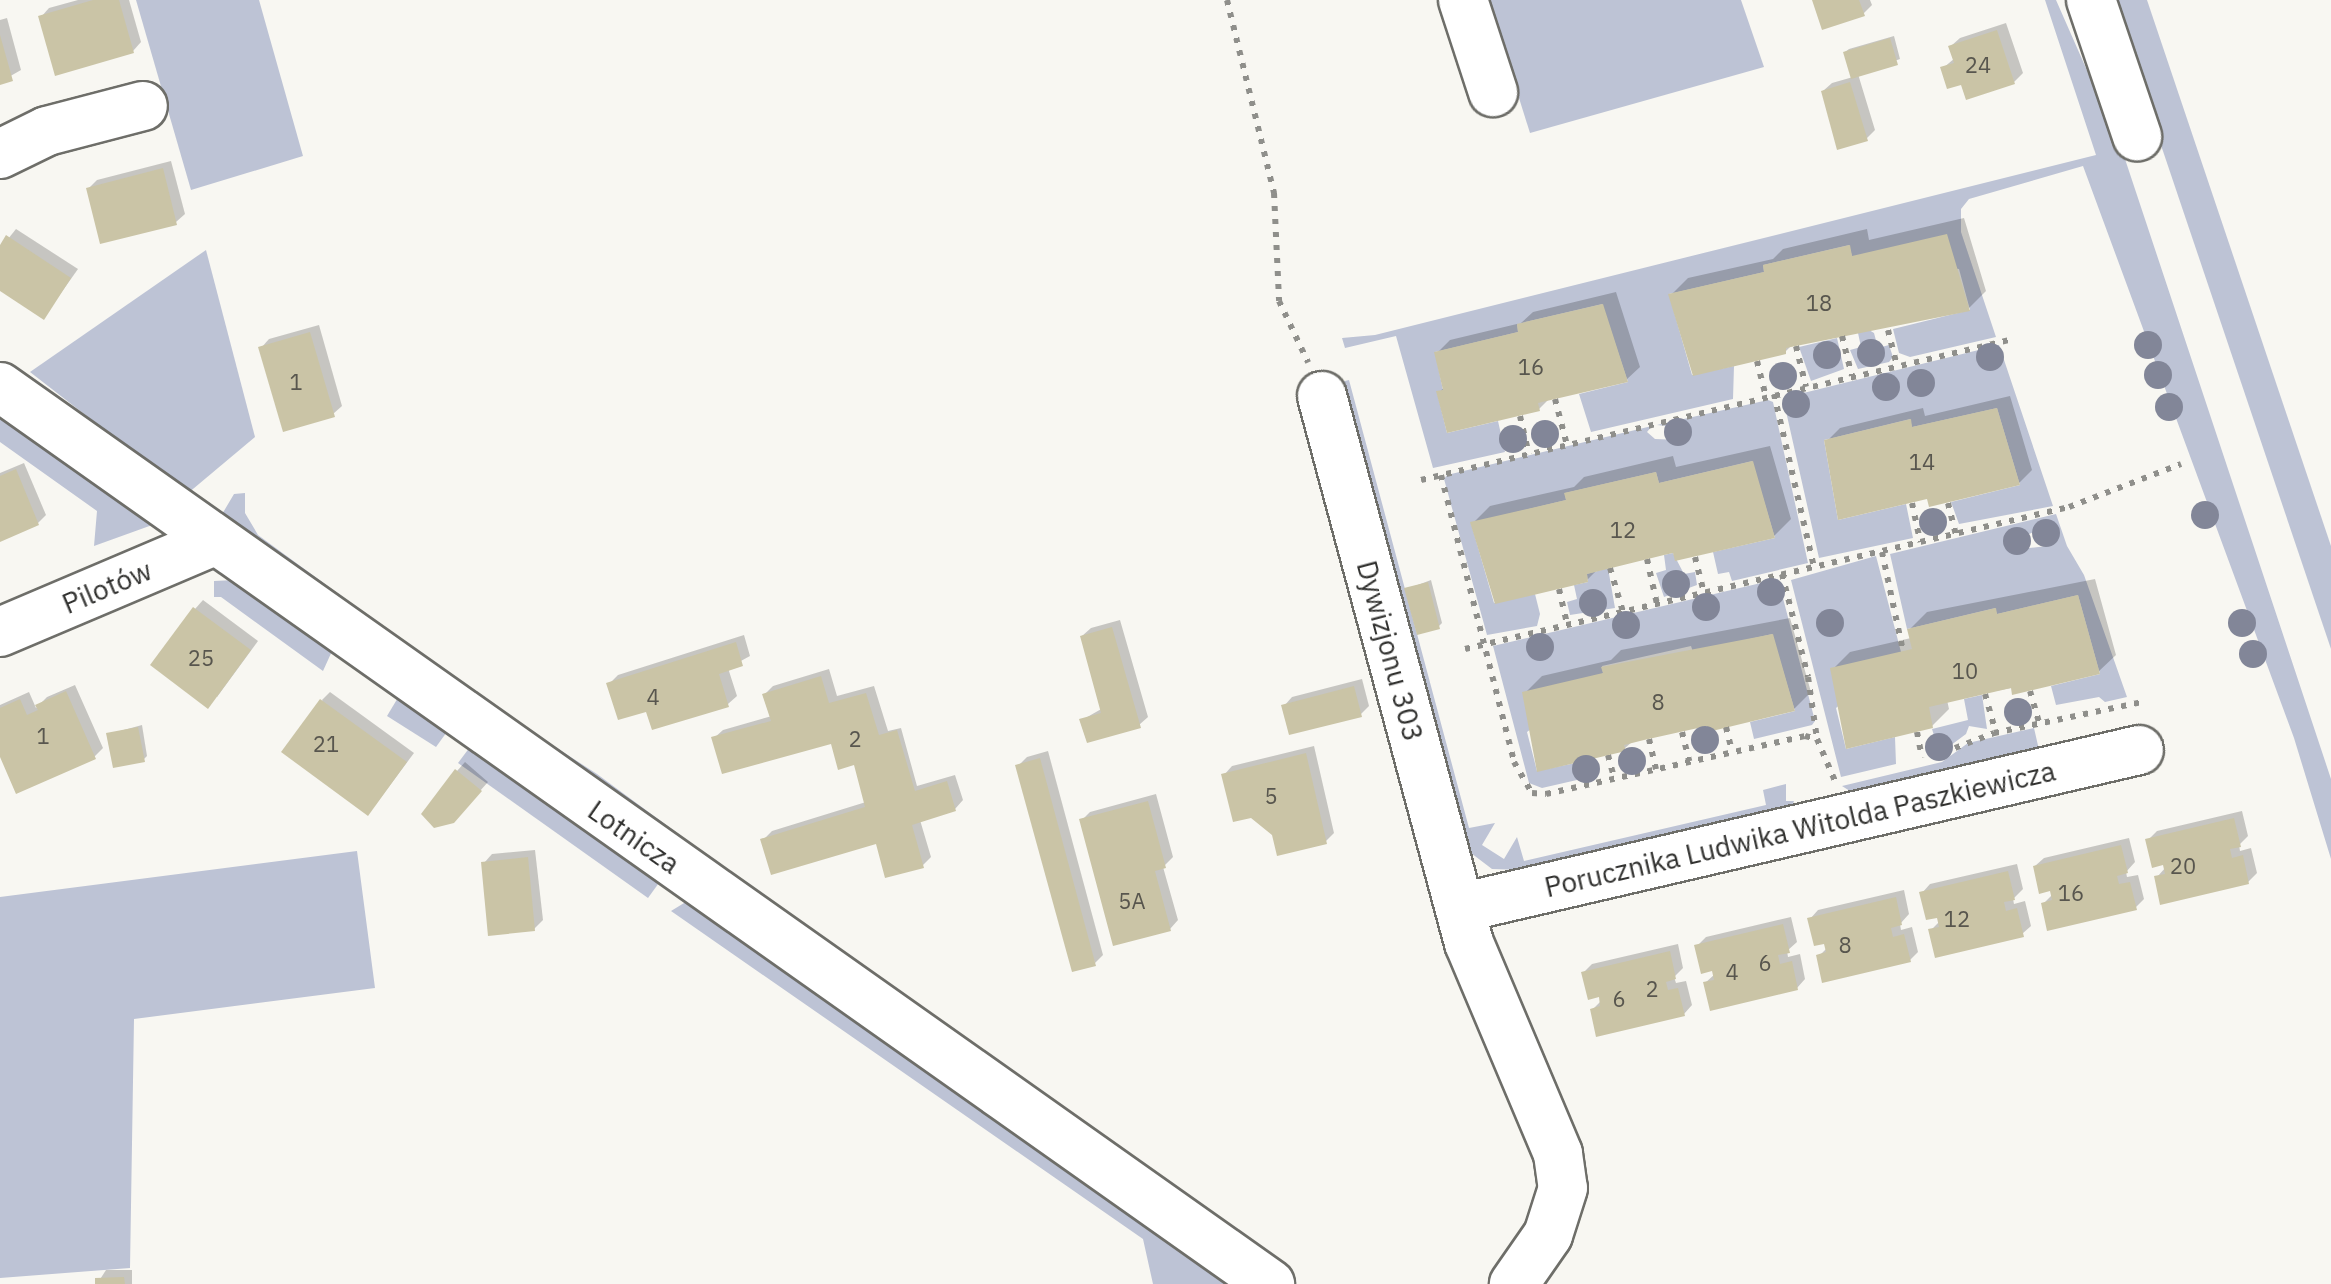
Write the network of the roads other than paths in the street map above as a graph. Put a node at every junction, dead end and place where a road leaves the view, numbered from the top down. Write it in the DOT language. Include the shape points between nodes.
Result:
graph roads {
  1 [pos="1463,0"];
  2 [pos="2092,0"];
  3 [pos="1493,92"];
  4 [pos="143,106"];
  5 [pos="2137,136"];
  6 [pos="0,154"];
  7 [pos="0,388"];
  8 [pos="1322,396"];
  9 [pos="214,541"];
  10 [pos="0,632"];
  11 [pos="2139,750"];
  12 [pos="1460,908"];
  13 [pos="1270,1284"];
  14 [pos="1514,1284"];
  1 -- 3 [label="street"];
  2 -- 5 [label="street"];
  4 -- 6 [label="street" via="47,131"];
  7 -- 9 [label="street, Lotnicza"];
  8 -- 12 [label="street, Dywizjonu 303"];
  9 -- 10 [label="street, Pilotów"];
  9 -- 13 [label="street, Lotnicza"];
  11 -- 12 [label="street, Porucznika Ludwika Witolda Paszkiewicza"];
  12 -- 14 [label="street, Dywizjonu 303" via="1558,1154 1563,1188 1548,1235"];
}
